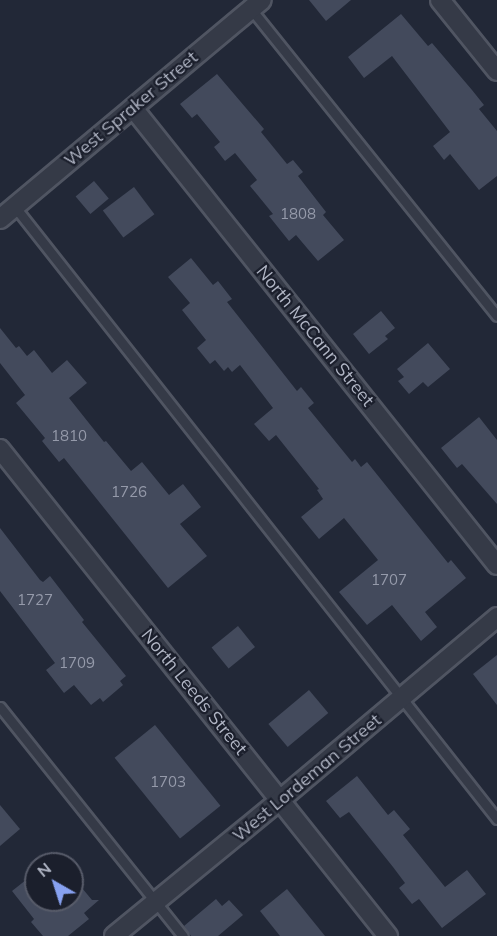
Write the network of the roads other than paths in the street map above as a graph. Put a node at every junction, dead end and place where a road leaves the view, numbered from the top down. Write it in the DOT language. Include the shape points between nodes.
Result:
graph roads {
  1 [pos="440,0"];
  2 [pos="257,4"];
  3 [pos="497,71"];
  4 [pos="133,108"];
  5 [pos="15,207"];
  6 [pos="0,219"];
  7 [pos="497,316"];
  8 [pos="0,449"];
  9 [pos="497,565"];
  10 [pos="497,617"];
  11 [pos="401,699"];
  12 [pos="0,707"];
  13 [pos="280,800"];
  14 [pos="497,819"];
  15 [pos="156,903"];
  16 [pos="114,936"];
  17 [pos="183,936"];
  18 [pos="388,936"];
  1 -- 3 [label="street"];
  2 -- 4 [label="street, West Spraker Street"];
  2 -- 7 [label="lane"];
  4 -- 5 [label="street, West Spraker Street"];
  4 -- 9 [label="street, North McCann Street"];
  5 -- 6 [label="street, West Spraker Street"];
  5 -- 11 [label="lane"];
  8 -- 13 [label="street, North Leeds Street"];
  10 -- 11 [label="street, West Lordeman Street"];
  11 -- 13 [label="street, West Lordeman Street"];
  11 -- 14 [label="lane"];
  12 -- 15 [label="lane"];
  13 -- 15 [label="street, West Lordeman Street"];
  13 -- 18 [label="street, North Leeds Street"];
  15 -- 16 [label="street, West Lordeman Street"];
  15 -- 17 [label="lane"];
}
